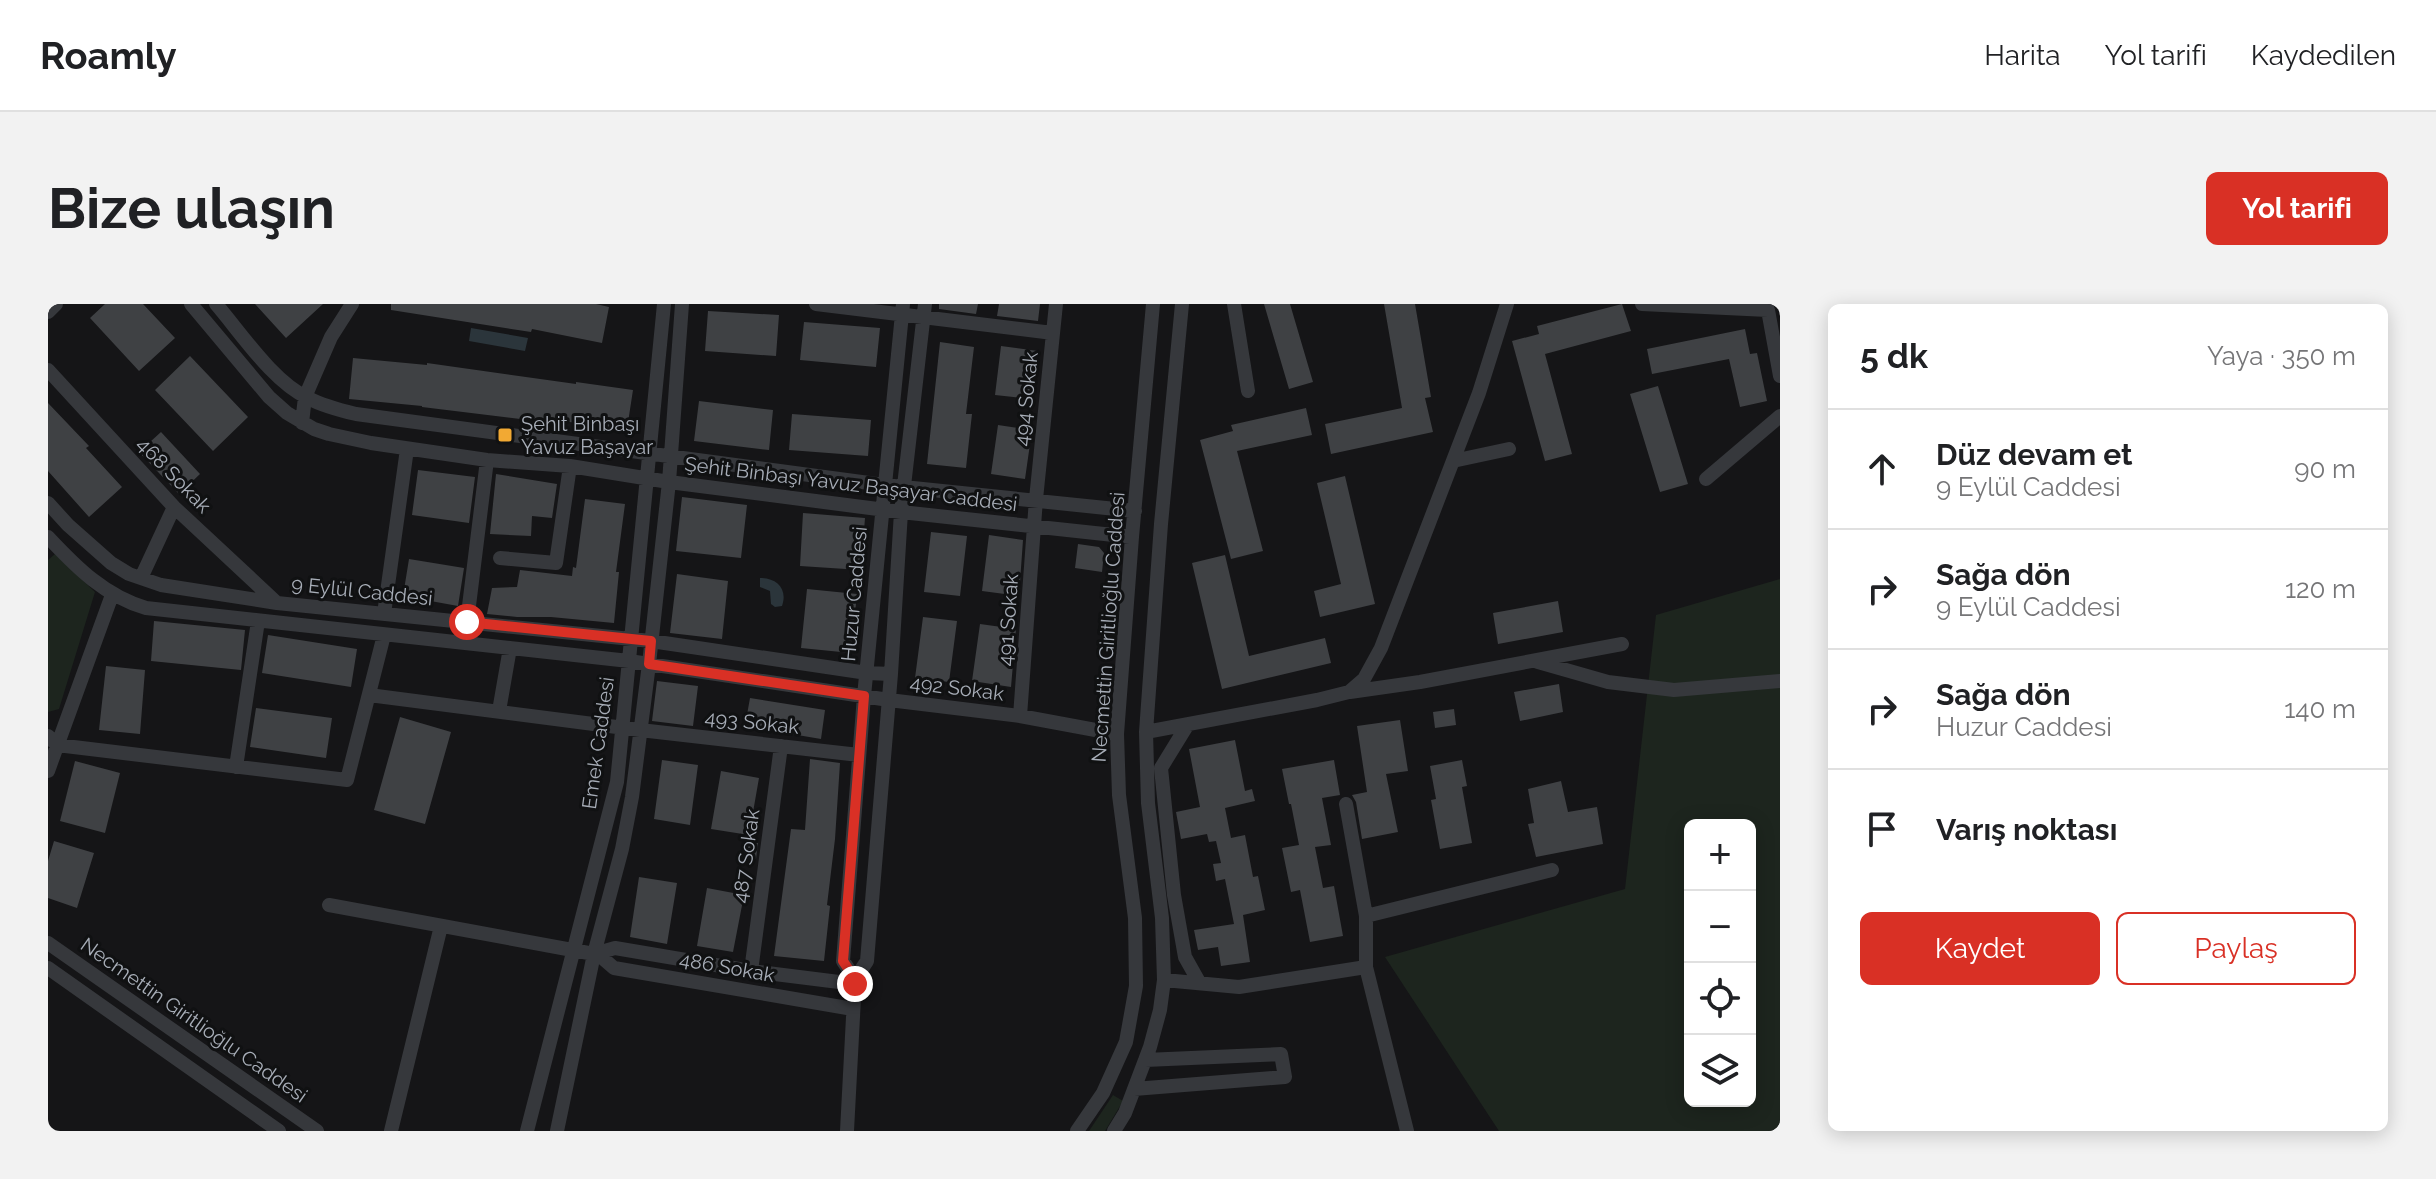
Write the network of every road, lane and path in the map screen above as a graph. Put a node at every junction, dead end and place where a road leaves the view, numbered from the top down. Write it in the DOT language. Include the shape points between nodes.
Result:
graph roads {
  1 [pos="56,304"];
  2 [pos="191,304"];
  3 [pos="216,304"];
  4 [pos="352,304"];
  5 [pos="664,304"];
  6 [pos="682,304"];
  7 [pos="816,304"];
  8 [pos="1056,304"];
  9 [pos="1153,304"];
  10 [pos="1182,304"];
  11 [pos="1234,304"];
  12 [pos="1507,304"];
  13 [pos="1642,304"];
  14 [pos="903,308"];
  15 [pos="924,310"];
  16 [pos="48,312"];
  17 [pos="1053,333"];
  18 [pos="48,370"];
  19 [pos="1780,376"];
  20 [pos="1248,391"];
  21 [pos="305,397"];
  22 [pos="1780,416"];
  23 [pos="302,423"];
  24 [pos="407,449"];
  25 [pos="1509,449"];
  26 [pos="650,454"];
  27 [pos="671,457"];
  28 [pos="487,460"];
  29 [pos="1453,461"];
  30 [pos="570,466"];
  31 [pos="648,479"];
  32 [pos="1706,479"];
  33 [pos="669,482"];
  34 [pos="884,485"];
  35 [pos="904,485"];
  36 [pos="1036,499"];
  37 [pos="48,503"];
  38 [pos="174,507"];
  39 [pos="882,509"];
  40 [pos="1135,511"];
  41 [pos="901,512"];
  42 [pos="1035,527"];
  43 [pos="1132,537"];
  44 [pos="48,538"];
  45 [pos="500,558"];
  46 [pos="141,578"];
  47 [pos="112,595"];
  48 [pos="277,603"];
  49 [pos="384,614"];
  50 [pos="258,621"];
  51 [pos="467,622"];
  52 [pos="384,635"];
  53 [pos="631,639"];
  54 [pos="651,641"];
  55 [pos="1622,644"];
  56 [pos="510,648"];
  57 [pos="629,661"];
  58 [pos="1533,661"];
  59 [pos="649,664"];
  60 [pos="867,673"];
  61 [pos="891,674"];
  62 [pos="1780,681"];
  63 [pos="1349,692"];
  64 [pos="369,695"];
  65 [pos="864,696"];
  66 [pos="889,700"];
  67 [pos="499,711"];
  68 [pos="1020,716"];
  69 [pos="1188,724"];
  70 [pos="623,728"];
  71 [pos="640,730"];
  72 [pos="1146,732"];
  73 [pos="1117,734"];
  74 [pos="52,741"];
  75 [pos="781,746"];
  76 [pos="859,755"];
  77 [pos="236,767"];
  78 [pos="48,771"];
  79 [pos="1346,804"];
  80 [pos="1552,870"];
  81 [pos="329,905"];
  82 [pos="1366,916"];
  83 [pos="441,926"];
  84 [pos="48,943"];
  85 [pos="575,951"];
  86 [pos="596,954"];
  87 [pos="1366,967"];
  88 [pos="48,968"];
  89 [pos="751,971"];
  90 [pos="1164,980"];
  91 [pos="855,982"];
  92 [pos="1199,982"];
  93 [pos="853,1009"];
  94 [pos="1145,1060"];
  95 [pos="1134,1089"];
  96 [pos="279,1131"];
  97 [pos="317,1131"];
  98 [pos="391,1131"];
  99 [pos="527,1131"];
  100 [pos="557,1131"];
  101 [pos="847,1131"];
  102 [pos="1077,1131"];
  103 [pos="1114,1131"];
  104 [pos="1407,1131"];
  1 -- 16 [label="street"];
  2 -- 23 [label="street, Şehit Binbaşı Yavuz Başayar Caddesi" via="269,397"];
  3 -- 21 [label="street, Şehit Binbaşı Yavuz Başayar Caddesi" via="261,359"];
  4 -- 21 [label="street"];
  5 -- 26 [label="street, Emek Caddesi"];
  6 -- 27 [label="street, Emek Caddesi"];
  7 -- 14 [label="street"];
  8 -- 17 [label="street, 494 Sokak"];
  9 -- 40 [label="street, Necmettin Giritlioğlu Caddesi"];
  10 -- 72 [label="street"];
  11 -- 20 [label="street"];
  12 -- 29 [label="street"];
  13 -- 19 [label="street" via="1768,310"];
  14 -- 15 [label="street"];
  14 -- 34 [label="street, Huzur Caddesi"];
  15 -- 17 [label="street"];
  15 -- 35 [label="street, Huzur Caddesi"];
  17 -- 36 [label="street, 494 Sokak"];
  18 -- 38 [label="street, 468 Sokak"];
  21 -- 23 [label="street"];
  21 -- 26 [label="street, Şehit Binbaşı Yavuz Başayar Caddesi" via="356,414"];
  22 -- 32 [label="street"];
  23 -- 24 [label="street, Şehit Binbaşı Yavuz Başayar Caddesi" via="329,434"];
  24 -- 28 [label="street, Şehit Binbaşı Yavuz Başayar Caddesi"];
  24 -- 49 [label="street"];
  25 -- 29 [label="street"];
  26 -- 27 [label="street, Şehit Binbaşı Yavuz Başayar Caddesi"];
  26 -- 31 [label="street, Emek Caddesi"];
  27 -- 33 [label="street, Emek Caddesi"];
  27 -- 34 [label="street, Şehit Binbaşı Yavuz Başayar Caddesi"];
  28 -- 30 [label="street, Şehit Binbaşı Yavuz Başayar Caddesi"];
  28 -- 51 [label="street"];
  29 -- 63 [label="street" via="1381,648 1364,679"];
  30 -- 31 [label="street, Şehit Binbaşı Yavuz Başayar Caddesi"];
  30 -- 45 [label="street" via="556,563"];
  31 -- 33 [label="street, Şehit Binbaşı Yavuz Başayar Caddesi"];
  31 -- 53 [label="street, Emek Caddesi"];
  33 -- 39 [label="street, Şehit Binbaşı Yavuz Başayar Caddesi"];
  33 -- 54 [label="street, Emek Caddesi"];
  34 -- 35 [label="street, Şehit Binbaşı Yavuz Başayar Caddesi"];
  34 -- 39 [label="street, Huzur Caddesi"];
  35 -- 36 [label="street, Şehit Binbaşı Yavuz Başayar Caddesi"];
  35 -- 41 [label="street, Huzur Caddesi"];
  36 -- 40 [label="street, Şehit Binbaşı Yavuz Başayar Caddesi"];
  36 -- 42 [label="street, 494 Sokak"];
  37 -- 46 [label="street, 9 Eylül Caddesi" via="111,563"];
  38 -- 46 [label="street"];
  38 -- 48 [label="street, 468 Sokak"];
  39 -- 41 [label="street, Şehit Binbaşı Yavuz Başayar Caddesi"];
  39 -- 60 [label="street, Huzur Caddesi"];
  40 -- 43 [label="street, Necmettin Giritlioğlu Caddesi"];
  41 -- 42 [label="street, Şehit Binbaşı Yavuz Başayar Caddesi"];
  41 -- 61 [label="street, Huzur Caddesi"];
  42 -- 43 [label="street, Şehit Binbaşı Yavuz Başayar Caddesi"];
  42 -- 68 [label="street, 491 Sokak"];
  43 -- 73 [label="street, Necmettin Giritlioğlu Caddesi"];
  44 -- 47 [label="street, 9 Eylül Caddesi"];
  46 -- 48 [label="street, 9 Eylül Caddesi"];
  47 -- 50 [label="street, 9 Eylül Caddesi" via="146,608"];
  47 -- 74 [label="street"];
  48 -- 49 [label="street, 9 Eylül Caddesi"];
  49 -- 51 [label="street, 9 Eylül Caddesi"];
  50 -- 52 [label="street, 9 Eylül Caddesi"];
  50 -- 77 [label="street"];
  51 -- 53 [label="street, 9 Eylül Caddesi"];
  52 -- 56 [label="street, 9 Eylül Caddesi"];
  52 -- 64 [label="street"];
  53 -- 54 [label="street, 9 Eylül Caddesi"];
  53 -- 57 [label="street, Emek Caddesi"];
  54 -- 59 [label="street, Emek Caddesi"];
  54 -- 60 [label="street, 9 Eylül Caddesi"];
  55 -- 58 [label="street"];
  56 -- 57 [label="street, 9 Eylül Caddesi"];
  56 -- 67 [label="street"];
  57 -- 59 [label="street, 9 Eylül Caddesi"];
  57 -- 70 [label="street, Emek Caddesi"];
  58 -- 62 [label="street" via="1608,682 1674,690"];
  58 -- 63 [label="street"];
  59 -- 65 [label="street, 9 Eylül Caddesi"];
  59 -- 71 [label="street, Emek Caddesi"];
  60 -- 61 [label="street, 9 Eylül Caddesi"];
  60 -- 65 [label="street, Huzur Caddesi"];
  61 -- 66 [label="street, Huzur Caddesi"];
  63 -- 69 [label="street"];
  64 -- 67 [label="street, 493 Sokak"];
  64 -- 77 [label="street" via="347,780"];
  65 -- 66 [label="street, 9 Eylül Caddesi"];
  65 -- 76 [label="street, Huzur Caddesi"];
  66 -- 68 [label="street, 492 Sokak"];
  66 -- 91 [label="street, Huzur Caddesi" via="867,961"];
  67 -- 70 [label="street, 493 Sokak"];
  68 -- 73 [label="street, 492 Sokak"];
  69 -- 72 [label="street"];
  69 -- 92 [label="street" via="1161,768 1182,941"];
  70 -- 71 [label="street, 493 Sokak"];
  70 -- 85 [label="street, Emek Caddesi" via="617,782"];
  71 -- 75 [label="street, 493 Sokak"];
  71 -- 86 [label="street, Emek Caddesi" via="622,849"];
  72 -- 90 [label="street"];
  73 -- 102 [label="street, Necmettin Giritlioğlu Caddesi" via="1135,918 1136,986 1126,1042 1103,1093"];
  74 -- 77 [label="street"];
  74 -- 78 [label="street"];
  75 -- 76 [label="street, 493 Sokak"];
  75 -- 89 [label="street, 487 Sokak"];
  76 -- 91 [label="street, Huzur Caddesi" via="843,961"];
  79 -- 82 [label="street"];
  80 -- 82 [label="street"];
  81 -- 83 [label="street"];
  82 -- 87 [label="street"];
  83 -- 85 [label="street"];
  83 -- 98 [label="street"];
  84 -- 97 [label="street, Necmettin Giritlioğlu Caddesi"];
  85 -- 86 [label="street"];
  85 -- 99 [label="street, Emek Caddesi"];
  86 -- 89 [label="street, 486 Sokak" via="615,948"];
  86 -- 93 [label="street, 486 Sokak" via="614,968"];
  86 -- 100 [label="street, Emek Caddesi"];
  87 -- 92 [label="street" via="1239,987"];
  87 -- 104 [label="street"];
  88 -- 96 [label="street, Necmettin Giritlioğlu Caddesi"];
  89 -- 91 [label="street, 486 Sokak"];
  90 -- 92 [label="street"];
  90 -- 94 [label="street"];
  91 -- 93 [label="street"];
  93 -- 101 [label="street"];
  94 -- 95 [label="street"];
  94 -- 95 [label="street" via="1281,1054 1285,1077"];
  95 -- 103 [label="street"];
}
